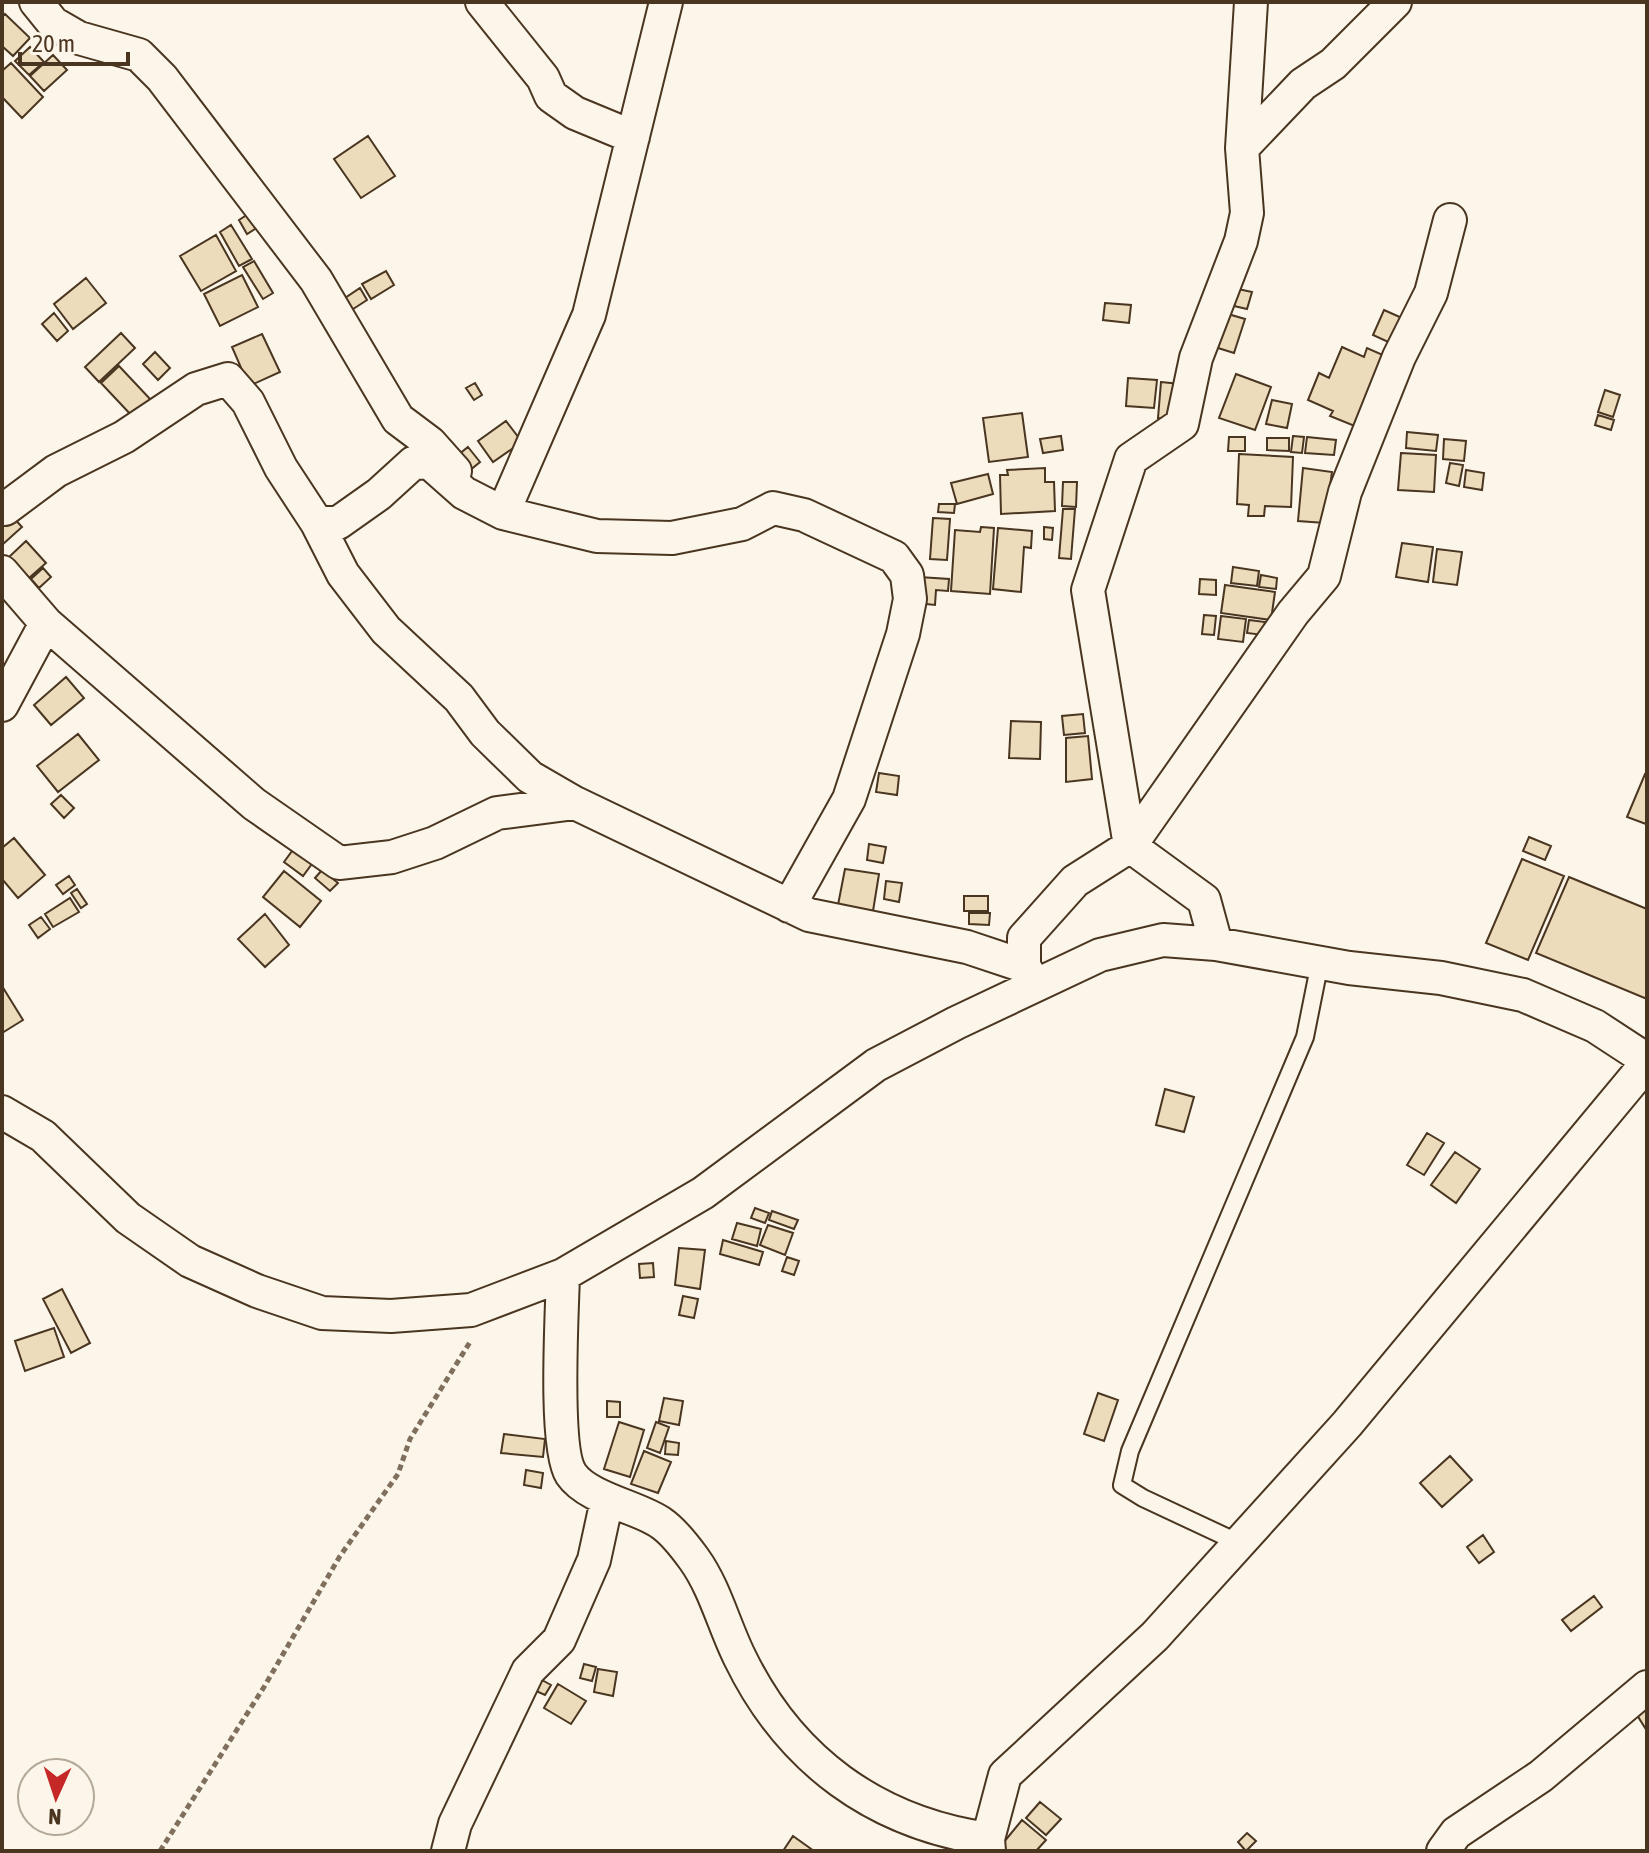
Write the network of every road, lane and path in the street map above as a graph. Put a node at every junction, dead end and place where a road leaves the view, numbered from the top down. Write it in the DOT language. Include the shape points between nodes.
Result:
graph roads {
  1 [pos="36,2"];
  2 [pos="482,2"];
  3 [pos="666,2"];
  4 [pos="1251,2"];
  5 [pos="1395,2"];
  6 [pos="633,137"];
  7 [pos="1242,148"];
  8 [pos="1450,220"];
  9 [pos="490,506"];
  10 [pos="3,508"];
  11 [pos="317,523"];
  12 [pos="2,572"];
  13 [pos="46,623"];
  14 [pos="2,705"];
  15 [pos="575,803"];
  16 [pos="1130,846"];
  17 [pos="789,906"];
  18 [pos="1216,944"];
  19 [pos="1320,962"];
  20 [pos="1030,975"];
  21 [pos="1647,1061"];
  22 [pos="2,1112"];
  23 [pos="563,1275"];
  24 [pos="471,1310"];
  25 [pos="607,1500"];
  26 [pos="1237,1542"];
  27 [pos="1647,1687"];
  28 [pos="988,1845"];
  29 [pos="160,1851"];
  30 [pos="448,1851"];
  31 [pos="1443,1851"];
  1 -- 9 [label="street" via="53,23 79,38 139,55 162,78 316,280 398,419 430,443"];
  2 -- 6 [label="street" via="543,78 551,96 575,113"];
  3 -- 6 [label="street"];
  4 -- 7 [label="street"];
  5 -- 7 [label="street" via="1333,64 1303,84"];
  6 -- 9 [label="street" via="589,315"];
  7 -- 16 [label="street" via="1247,213 1241,241 1196,358 1182,424 1131,459 1088,590"];
  8 -- 16 [label="street" via="1431,293 1345,492 1324,576"];
  9 -- 11 [label="street" via="429,462 413,463 338,523"];
  9 -- 17 [label="street" via="597,536 672,538 742,524 773,508 804,515 894,557 907,575 910,599 903,634 849,799"];
  10 -- 11 [label="street" via="196,389 228,379 248,402 281,468"];
  11 -- 15 [label="street" via="343,574 386,630 459,698 485,733 530,777"];
  12 -- 13 [label="street"];
  13 -- 14 [label="street"];
  13 -- 15 [label="street" via="254,804 339,863 392,857 497,813"];
  15 -- 17 [label="street"];
  16 -- 18 [label="street" via="1204,900"];
  16 -- 20 [label="street" via="1075,881 1024,938"];
  17 -- 20 [label="street" via="809,915 967,947"];
  18 -- 19 [label="street"];
  18 -- 20 [label="street" via="1163,940"];
  19 -- 21 [label="street" via="1523,995 1595,1026"];
  19 -- 26 [label="lane" via="1305,1037 1130,1451 1122,1485"];
  20 -- 23 [label="street" via="876,1065 703,1193"];
  21 -- 26 [label="street" via="1347,1424"];
  22 -- 24 [label="street" via="43,1136 128,1218 190,1261 257,1291 322,1313 391,1316"];
  23 -- 24 [label="street"];
  23 -- 25 [label="street" via="560,1379 566,1455 572,1475"];
  24 -- 29 [label="path" via="472,1338 410,1439 398,1474 340,1556"];
  25 -- 28 [label="street" via="661,1523 695,1559 741,1660 794,1744 853,1791 898,1817"];
  25 -- 30 [label="street" via="594,1560 559,1640 528,1671 455,1824"];
  26 -- 28 [label="street" via="1155,1636 1005,1775"];
  27 -- 31 [label="street" via="1541,1776 1456,1833"];
}
